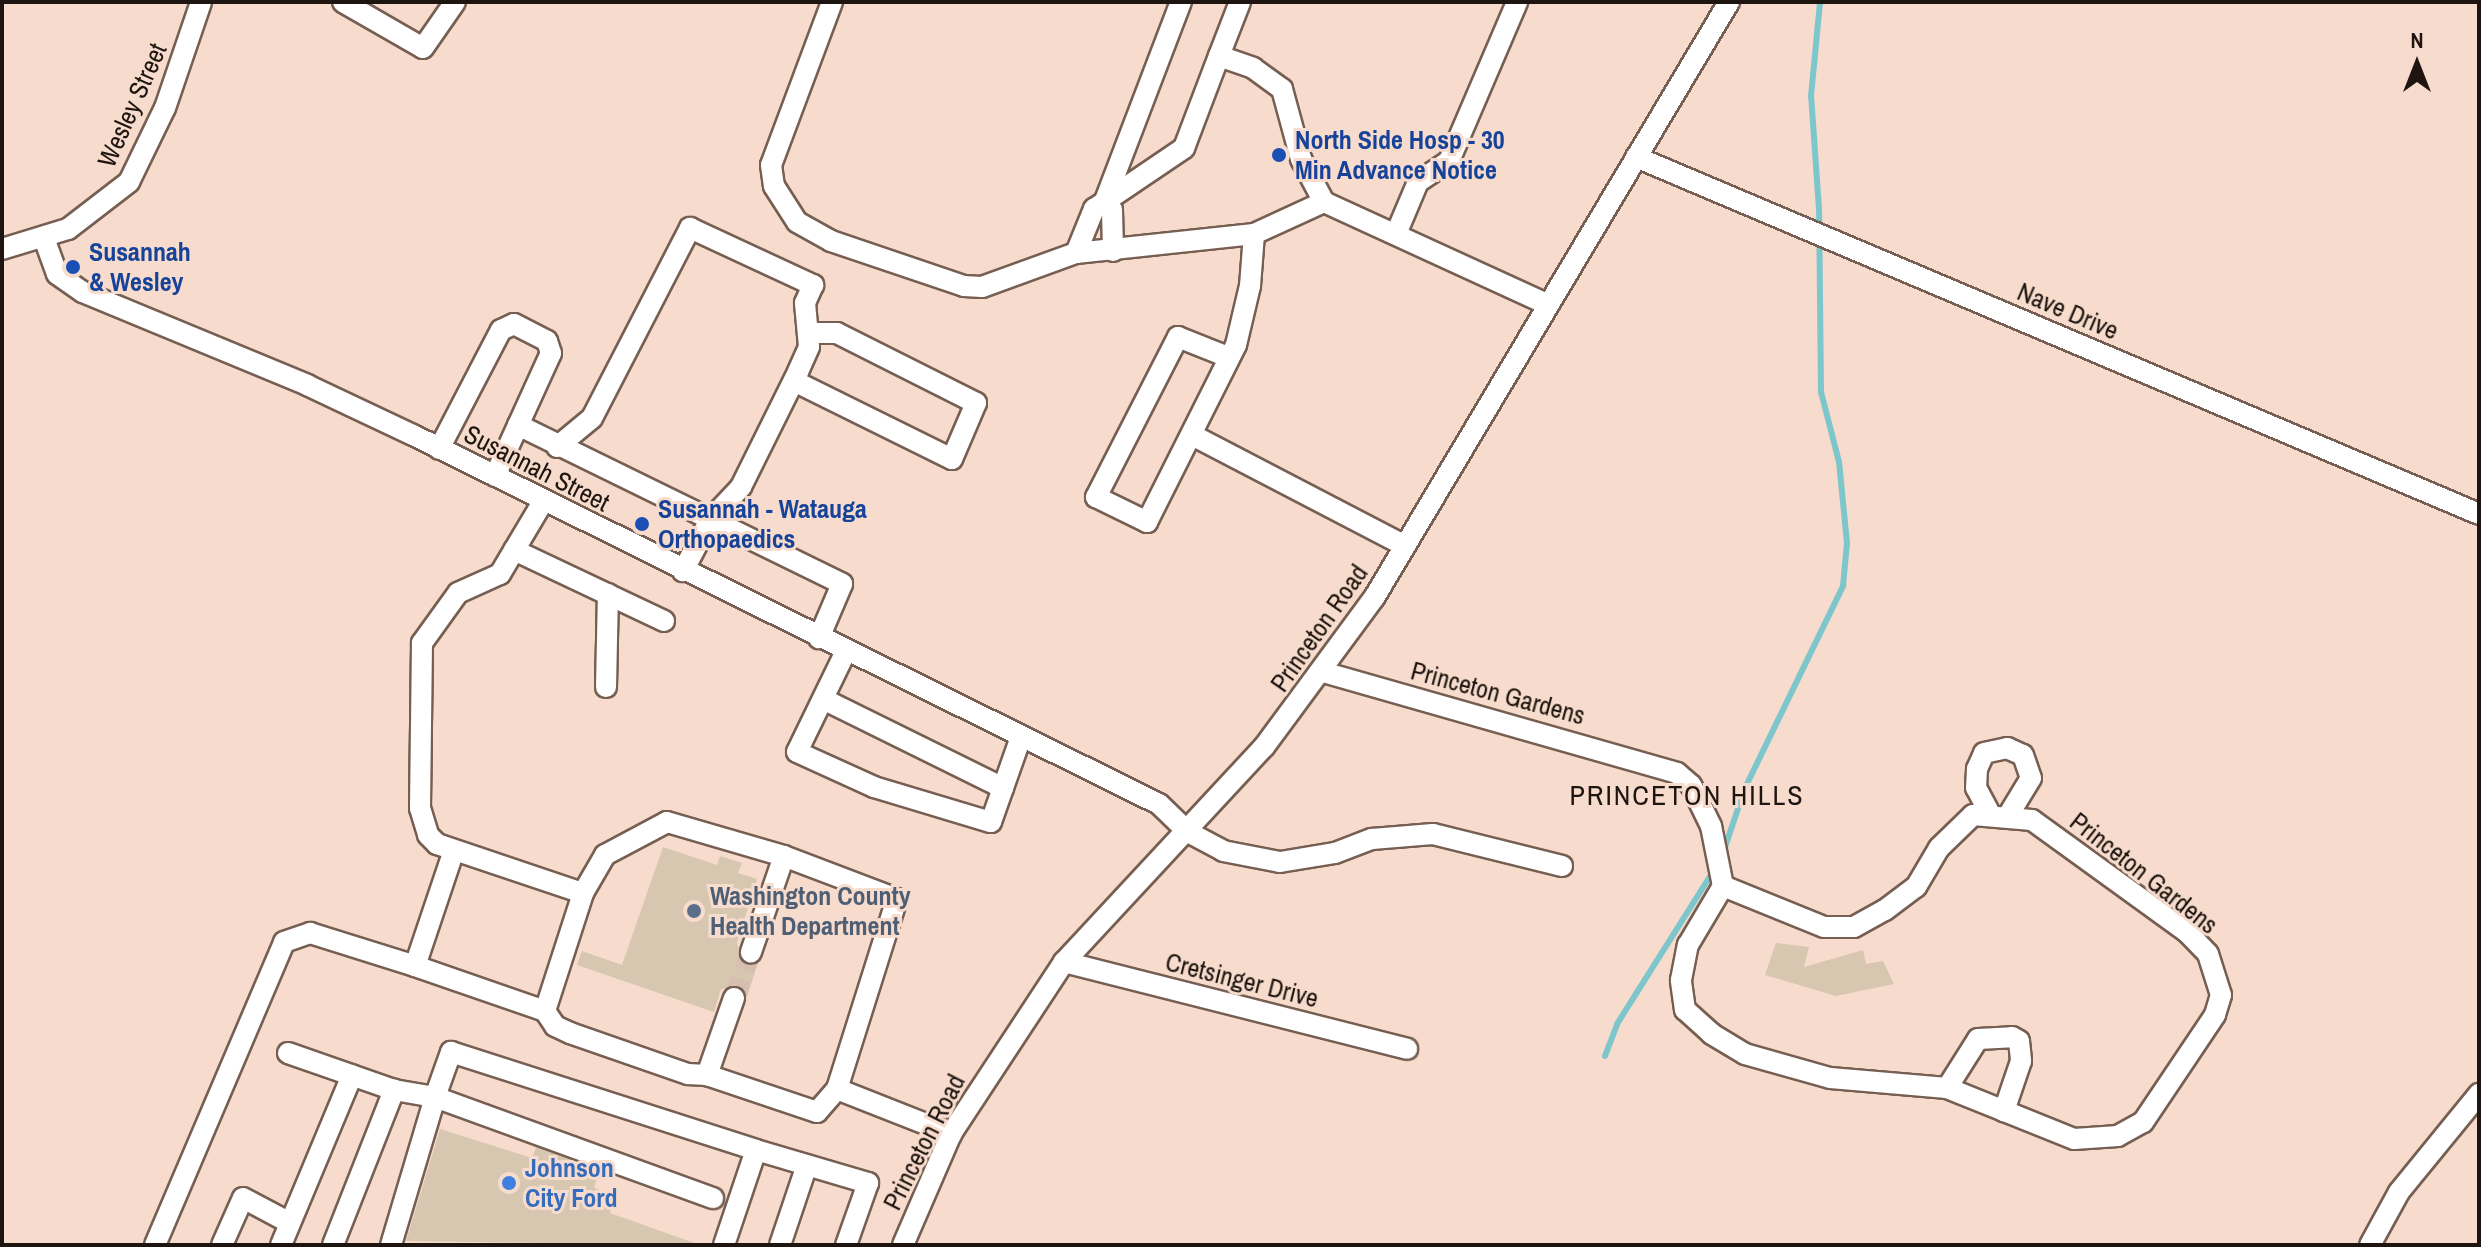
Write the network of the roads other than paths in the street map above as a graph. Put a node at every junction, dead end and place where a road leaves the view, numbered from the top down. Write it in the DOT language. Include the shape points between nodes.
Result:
graph roads {
  1 [pos="201,2"];
  2 [pos="343,2"];
  3 [pos="455,2"];
  4 [pos="832,2"];
  5 [pos="1181,2"];
  6 [pos="1240,2"];
  7 [pos="1517,2"];
  8 [pos="1729,2"];
  9 [pos="1219,56"];
  10 [pos="1636,157"];
  11 [pos="1106,198"];
  12 [pos="1324,202"];
  13 [pos="1254,234"];
  14 [pos="1396,234"];
  15 [pos="44,238"];
  16 [pos="2,249"];
  17 [pos="1113,251"];
  18 [pos="1076,253"];
  19 [pos="1549,305"];
  20 [pos="808,333"];
  21 [pos="1228,357"];
  22 [pos="794,381"];
  23 [pos="518,425"];
  24 [pos="1192,435"];
  25 [pos="557,447"];
  26 [pos="439,449"];
  27 [pos="495,476"];
  28 [pos="544,500"];
  29 [pos="2479,514"];
  30 [pos="710,520"];
  31 [pos="1405,546"];
  32 [pos="514,550"];
  33 [pos="683,571"];
  34 [pos="608,594"];
  35 [pos="664,621"];
  36 [pos="819,638"];
  37 [pos="846,651"];
  38 [pos="1323,672"];
  39 [pos="606,687"];
  40 [pos="823,699"];
  41 [pos="1021,737"];
  42 [pos="1003,788"];
  43 [pos="1188,832"];
  44 [pos="454,850"];
  45 [pos="784,856"];
  46 [pos="1562,866"];
  47 [pos="1723,886"];
  48 [pos="583,893"];
  49 [pos="751,952"];
  50 [pos="1064,962"];
  51 [pos="415,966"];
  52 [pos="734,998"];
  53 [pos="545,1011"];
  54 [pos="1407,1049"];
  55 [pos="288,1053"];
  56 [pos="352,1075"];
  57 [pos="707,1075"];
  58 [pos="1947,1088"];
  59 [pos="837,1089"];
  60 [pos="394,1090"];
  61 [pos="2479,1094"];
  62 [pos="435,1097"];
  63 [pos="2004,1111"];
  64 [pos="951,1134"];
  65 [pos="756,1150"];
  66 [pos="807,1165"];
  67 [pos="713,1198"];
  68 [pos="290,1223"];
  69 [pos="155,1245"];
  70 [pos="222,1245"];
  71 [pos="281,1245"];
  72 [pos="333,1245"];
  73 [pos="391,1245"];
  74 [pos="724,1245"];
  75 [pos="780,1245"];
  76 [pos="846,1245"];
  77 [pos="903,1245"];
  78 [pos="2370,1245"];
  1 -- 15 [label="street, Wesley Street" via="165,108 129,182 89,217"];
  2 -- 3 [label="street" via="423,48"];
  4 -- 18 [label="street" via="771,165 774,186 797,222 831,241 964,286 1000,283"];
  5 -- 11 [label="street"];
  6 -- 9 [label="street"];
  7 -- 14 [label="street" via="1449,161 1418,182"];
  8 -- 10 [label="street, Princeton Road"];
  9 -- 11 [label="street" via="1184,148"];
  9 -- 12 [label="street" via="1253,68 1282,89 1301,159"];
  10 -- 19 [label="street, Princeton Road"];
  10 -- 29 [label="street, Nave Drive"];
  11 -- 17 [label="street" via="1112,210"];
  11 -- 18 [label="street" via="1094,209"];
  12 -- 13 [label="street"];
  12 -- 14 [label="street"];
  13 -- 17 [label="street"];
  13 -- 21 [label="street" via="1250,286 1236,345"];
  14 -- 19 [label="street"];
  15 -- 16 [label="street, Wesley Street"];
  15 -- 26 [label="street, Susannah Street" via="57,274 83,292 307,385"];
  17 -- 18 [label="street"];
  19 -- 31 [label="street, Princeton Road"];
  20 -- 22 [label="street" via="809,347"];
  20 -- 22 [label="street" via="837,333 976,403 952,459"];
  20 -- 25 [label="street" via="805,303 813,285 690,228 592,418"];
  21 -- 24 [label="street"];
  21 -- 24 [label="street" via="1178,337 1096,497 1147,522"];
  22 -- 30 [label="street" via="741,487"];
  23 -- 25 [label="street"];
  23 -- 26 [label="street" via="551,346 514,324 501,330"];
  23 -- 27 [label="street"];
  24 -- 31 [label="street"];
  25 -- 30 [label="street"];
  26 -- 27 [label="street, Susannah Street"];
  27 -- 28 [label="street, Susannah Street"];
  28 -- 32 [label="street"];
  28 -- 33 [label="street, Susannah Street"];
  30 -- 33 [label="street"];
  30 -- 36 [label="street" via="842,584"];
  31 -- 38 [label="street, Princeton Road"];
  32 -- 34 [label="street"];
  32 -- 44 [label="street" via="500,574 458,593 422,643 422,823 437,844"];
  33 -- 36 [label="street, Susannah Street"];
  34 -- 35 [label="street"];
  34 -- 39 [label="street"];
  36 -- 37 [label="street, Susannah Street"];
  37 -- 40 [label="street"];
  37 -- 41 [label="street, Susannah Street"];
  38 -- 43 [label="street, Princeton Road"];
  38 -- 47 [label="street, Princeton Gardens" via="1677,773 1691,785 1711,826"];
  40 -- 42 [label="street"];
  40 -- 42 [label="street" via="797,752 874,787 991,822"];
  41 -- 42 [label="street"];
  41 -- 43 [label="street, Susannah Street" via="1159,804"];
  43 -- 46 [label="street, Susannah Street" via="1223,851 1280,862 1335,853 1372,839 1433,834"];
  43 -- 50 [label="street, Princeton Road"];
  44 -- 48 [label="street"];
  44 -- 51 [label="street"];
  45 -- 48 [label="street" via="667,822 605,855"];
  45 -- 49 [label="street"];
  45 -- 59 [label="street" via="897,899"];
  47 -- 58 [label="street, Princeton Gardens" via="1688,945 1681,980 1685,1010 1745,1054 1830,1078"];
  47 -- 63 [label="street, Princeton Gardens" via="1824,927 1854,927 1916,887 1958,825 1999,813 2032,820 2187,932 2208,954 2221,995 2215,1015 2143,1122 2118,1136 2074,1139"];
  48 -- 53 [label="street"];
  50 -- 54 [label="street, Cretsinger Drive"];
  50 -- 64 [label="street, Princeton Road"];
  51 -- 53 [label="street"];
  51 -- 69 [label="street" via="310,933 284,942"];
  52 -- 57 [label="street"];
  53 -- 57 [label="street" via="555,1026 570,1033 688,1074"];
  55 -- 56 [label="street"];
  56 -- 60 [label="street"];
  56 -- 68 [label="street"];
  57 -- 59 [label="street" via="817,1112"];
  58 -- 63 [label="street, Princeton Gardens"];
  58 -- 63 [label="street" via="1978,1039 2012,1037 2022,1050"];
  59 -- 64 [label="street"];
  60 -- 62 [label="street"];
  60 -- 72 [label="street"];
  61 -- 78 [label="street" via="2399,1192"];
  62 -- 65 [label="street" via="451,1052"];
  62 -- 67 [label="street"];
  62 -- 73 [label="street"];
  64 -- 77 [label="street, Princeton Road"];
  65 -- 66 [label="street"];
  65 -- 74 [label="street"];
  66 -- 75 [label="street"];
  66 -- 76 [label="street" via="868,1183"];
  68 -- 70 [label="street" via="243,1198"];
  68 -- 71 [label="street"];
}
